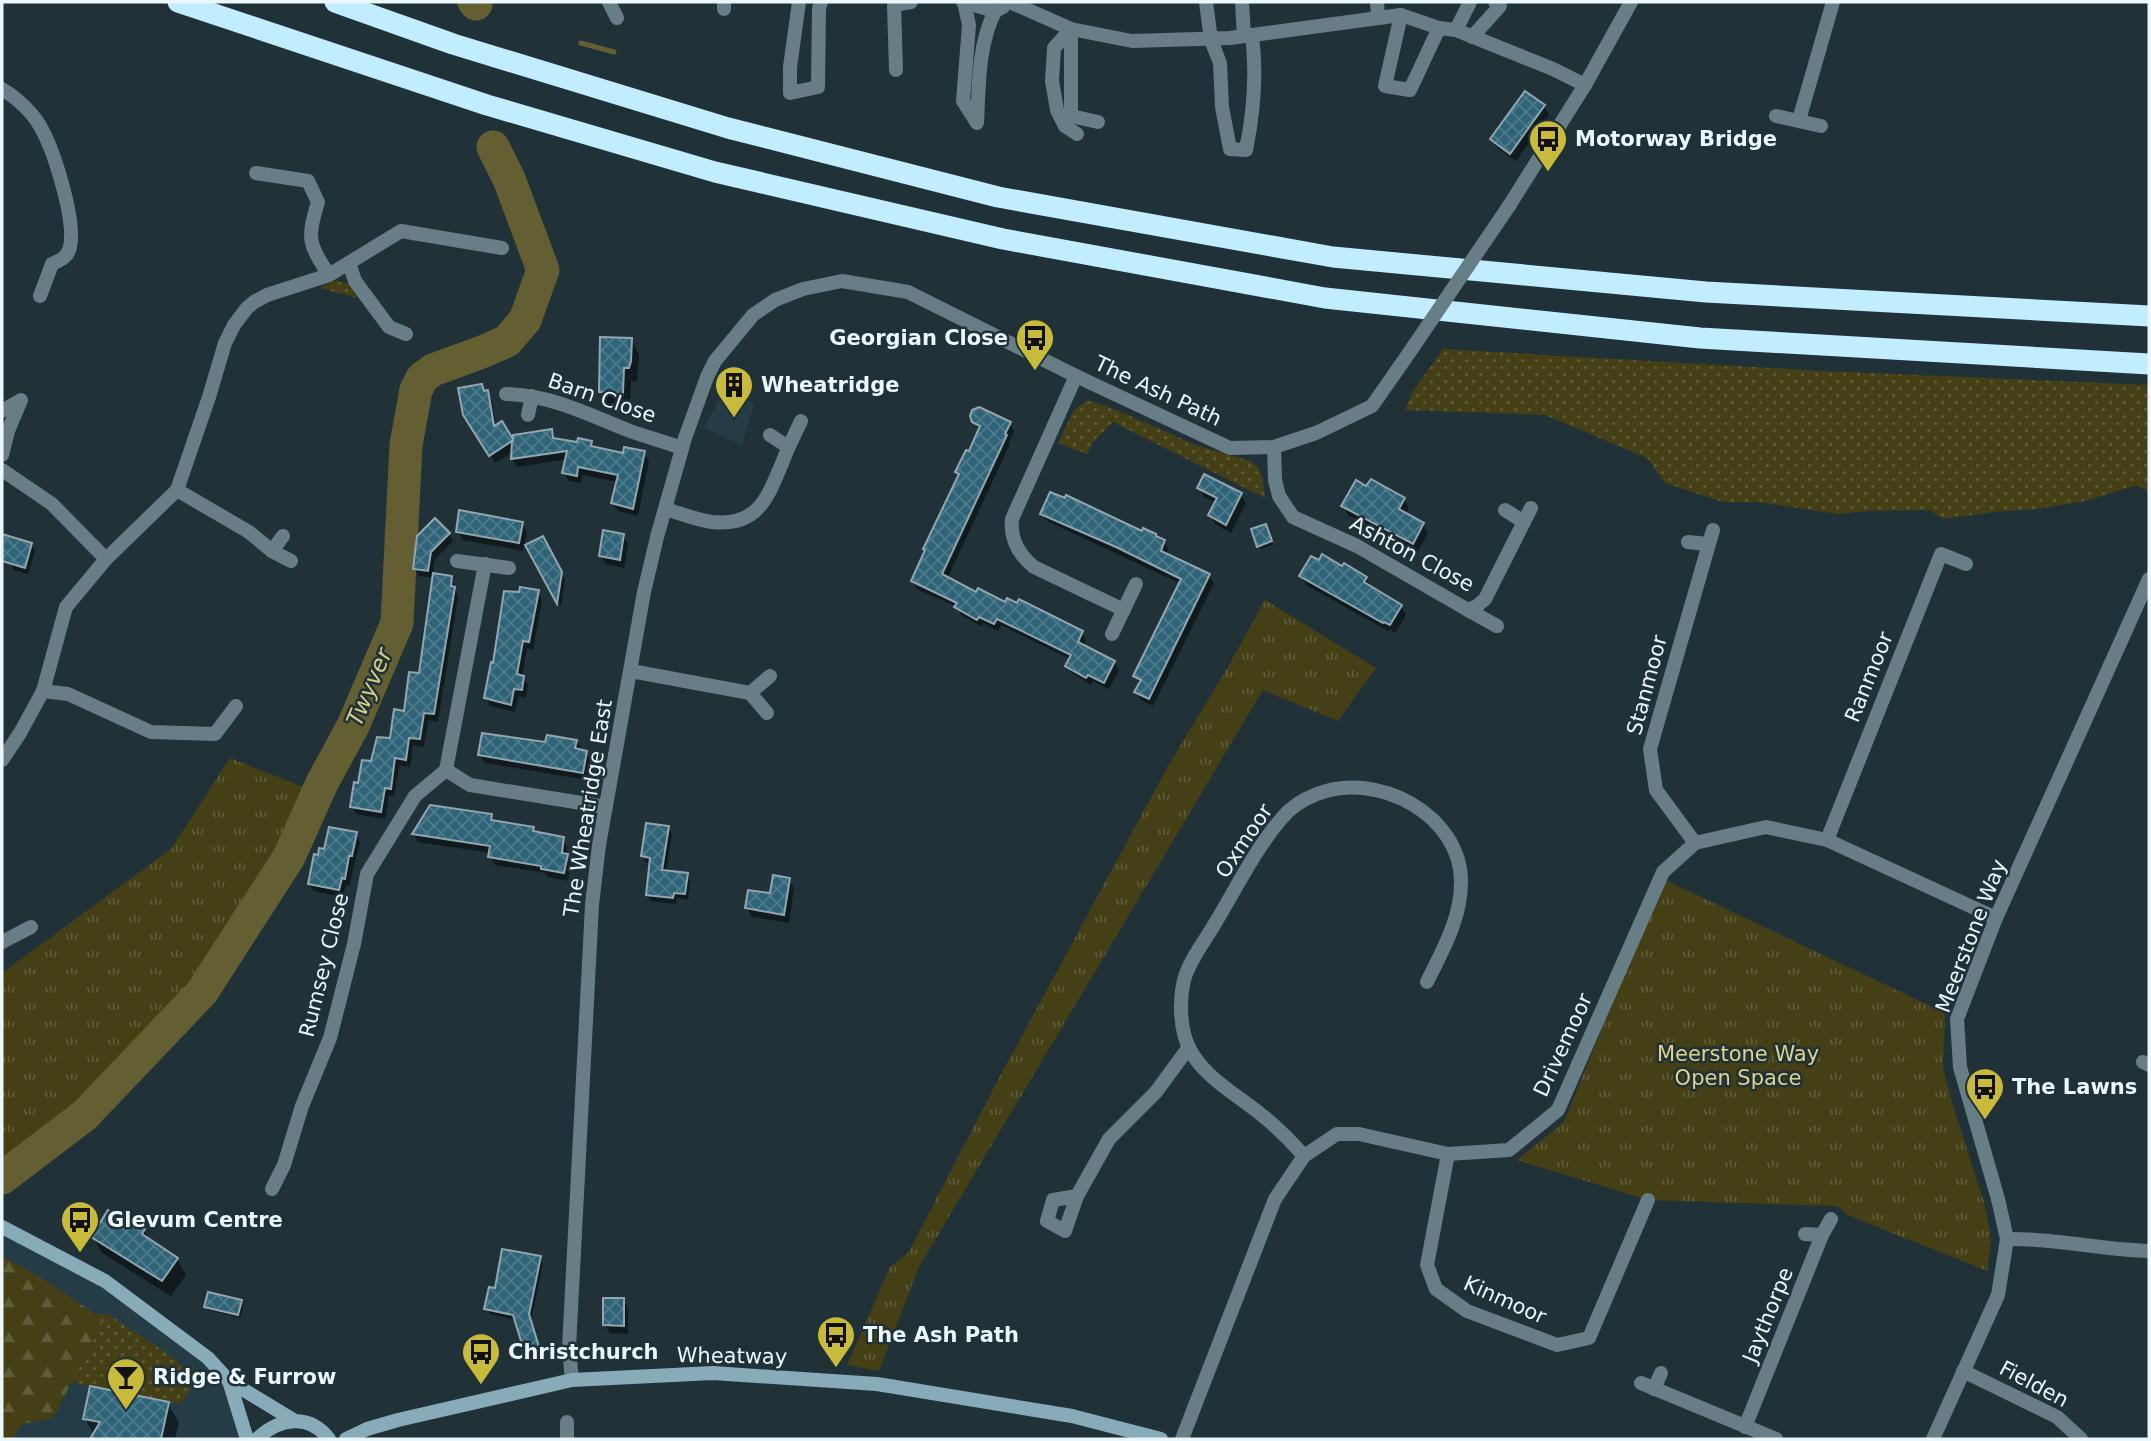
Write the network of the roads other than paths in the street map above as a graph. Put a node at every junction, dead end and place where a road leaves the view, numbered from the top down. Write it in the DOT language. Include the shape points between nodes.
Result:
graph roads {
  1 [pos="178,2"];
  2 [pos="335,2"];
  3 [pos="609,2"];
  4 [pos="799,2"];
  5 [pos="821,2"];
  6 [pos="911,2"];
  7 [pos="963,2"];
  8 [pos="1010,2"];
  9 [pos="1206,2"];
  10 [pos="1242,2"];
  11 [pos="1470,2"];
  12 [pos="1495,2"];
  13 [pos="1632,2"];
  14 [pos="1833,2"];
  15 [pos="890,3"];
  16 [pos="1378,9"];
  17 [pos="995,11"];
  18 [pos="1402,15"];
  19 [pos="617,19"];
  20 [pos="1439,28"];
  21 [pos="1071,29"];
  22 [pos="1456,30"];
  23 [pos="1248,36"];
  24 [pos="1472,37"];
  25 [pos="1211,40"];
  26 [pos="896,70"];
  27 [pos="1585,85"];
  28 [pos="2,89"];
  29 [pos="1776,116"];
  30 [pos="1799,120"];
  31 [pos="1098,122"];
  32 [pos="1821,126"];
  33 [pos="1077,134"];
  34 [pos="256,173"];
  35 [pos="502,248"];
  36 [pos="349,263"];
  37 [pos="329,275"];
  38 [pos="40,296"];
  39 [pos="2149,316"];
  40 [pos="406,334"];
  41 [pos="2149,364"];
  42 [pos="1076,376"];
  43 [pos="707,377"];
  44 [pos="506,394"];
  45 [pos="532,396"];
  46 [pos="2,411"];
  47 [pos="528,415"];
  48 [pos="801,421"];
  49 [pos="8,431"];
  50 [pos="769,435"];
  51 [pos="789,447"];
  52 [pos="1274,447"];
  53 [pos="682,448"];
  54 [pos="2,455"];
  55 [pos="2,470"];
  56 [pos="177,490"];
  57 [pos="1531,508"];
  58 [pos="665,509"];
  59 [pos="1505,510"];
  60 [pos="1524,522"];
  61 [pos="284,536"];
  62 [pos="1688,542"];
  63 [pos="272,551"];
  64 [pos="106,559"];
  65 [pos="290,561"];
  66 [pos="457,561"];
  67 [pos="485,564"];
  68 [pos="1966,564"];
  69 [pos="509,568"];
  70 [pos="2149,579"];
  71 [pos="1136,584"];
  72 [pos="1124,610"];
  73 [pos="1468,610"];
  74 [pos="1497,626"];
  75 [pos="1112,634"];
  76 [pos="631,671"];
  77 [pos="770,676"];
  78 [pos="43,691"];
  79 [pos="750,693"];
  80 [pos="236,706"];
  81 [pos="767,713"];
  82 [pos="2,760"];
  83 [pos="446,770"];
  84 [pos="606,807"];
  85 [pos="1827,840"];
  86 [pos="1695,843"];
  87 [pos="1996,918"];
  88 [pos="31,927"];
  89 [pos="3,939"];
  90 [pos="1427,982"];
  91 [pos="1189,1047"];
  92 [pos="1448,1154"];
  93 [pos="1304,1156"];
  94 [pos="272,1189"];
  95 [pos="1077,1196"];
  96 [pos="1648,1200"];
  97 [pos="1831,1219"];
  98 [pos="2,1227"];
  99 [pos="1805,1234"];
  100 [pos="1822,1235"];
  101 [pos="2007,1239"];
  102 [pos="2149,1251"];
  103 [pos="1963,1371"];
  104 [pos="1661,1373"];
  105 [pos="572,1380"];
  106 [pos="229,1381"];
  107 [pos="295,1421"];
  108 [pos="568,1422"];
  109 [pos="1745,1427"];
  110 [pos="247,1439"];
  111 [pos="257,1439"];
  112 [pos="329,1439"];
  113 [pos="346,1439"];
  114 [pos="567,1439"];
  115 [pos="1161,1439"];
  116 [pos="1182,1439"];
  117 [pos="1776,1439"];
  118 [pos="1933,1439"];
  119 [pos="2081,1439"];
  1 -- 41 [label="highway" via="487,105 715,172 1003,239 1325,298 1700,338"];
  2 -- 39 [label="highway" via="453,44 755,135 998,197 1334,257 1706,292"];
  3 -- 19 [label="street"];
  4 -- 5 [label="street" via="789,67 790,93 818,87"];
  6 -- 15 [label="street"];
  7 -- 17 [label="street"];
  7 -- 17 [label="street" via="970,25 962,101 977,122 979,68 987,26"];
  8 -- 17 [label="street"];
  8 -- 21 [label="street"];
  9 -- 25 [label="street"];
  10 -- 23 [label="street"];
  11 -- 22 [label="street"];
  12 -- 24 [label="street" via="1500,6"];
  13 -- 27 [label="street, The Ash Path"];
  14 -- 30 [label="street"];
  15 -- 26 [label="street"];
  16 -- 18 [label="street"];
  16 -- 23 [label="street"];
  18 -- 20 [label="street"];
  18 -- 20 [label="street" via="1385,86 1410,90"];
  20 -- 22 [label="street"];
  21 -- 25 [label="street" via="1132,41"];
  21 -- 31 [label="street" via="1071,116"];
  21 -- 33 [label="street" via="1054,48 1052,81 1061,118"];
  22 -- 24 [label="street"];
  23 -- 25 [label="street"];
  23 -- 25 [label="street" via="1256,63 1254,109 1245,150 1230,149 1220,63"];
  24 -- 27 [label="street"];
  27 -- 52 [label="street, The Ash Path, bridge" via="1509,206 1372,406"];
  28 -- 38 [label="street" via="40,126 71,223 70,248 52,264"];
  29 -- 30 [label="street"];
  30 -- 32 [label="street"];
  34 -- 37 [label="street" via="308,181 318,202 310,242"];
  35 -- 36 [label="street" via="401,231"];
  36 -- 37 [label="street"];
  36 -- 40 [label="street" via="355,281 389,327"];
  37 -- 56 [label="street" via="267,295 247,308 234,325"];
  42 -- 43 [label="street, The Ash Path" via="908,292 842,281 775,300 753,315"];
  42 -- 52 [label="street, The Ash Path" via="1230,448"];
  42 -- 72 [label="street" via="1012,519 1012,535 1023,558 1034,567"];
  43 -- 53 [label="street, The Wheatridge East"];
  44 -- 45 [label="street, Barn Close"];
  45 -- 47 [label="street"];
  45 -- 53 [label="street, Barn Close" via="576,407"];
  46 -- 49 [label="street"];
  46 -- 49 [label="street" via="22,400"];
  48 -- 51 [label="street"];
  49 -- 54 [label="street"];
  50 -- 51 [label="street"];
  51 -- 58 [label="street" via="769,496 748,516 732,522 709,521"];
  52 -- 73 [label="street, Ashton Close" via="1279,496 1293,517 1357,546"];
  53 -- 58 [label="street, The Wheatridge East"];
  55 -- 64 [label="street" via="52,504"];
  56 -- 63 [label="street"];
  56 -- 64 [label="street"];
  57 -- 60 [label="street, Ashton Close"];
  58 -- 76 [label="street, The Wheatridge East"];
  59 -- 60 [label="street"];
  60 -- 73 [label="street, Ashton Close" via="1485,599"];
  61 -- 63 [label="street"];
  62 -- 86 [label="street, Stanmoor" via="1710,537 1650,750 1656,790"];
  63 -- 65 [label="street"];
  64 -- 78 [label="street" via="66,607"];
  66 -- 67 [label="street"];
  67 -- 69 [label="street"];
  67 -- 83 [label="street"];
  68 -- 85 [label="street, Ranmoor" via="1941,554"];
  70 -- 87 [label="street, Meerstone Way"];
  71 -- 72 [label="street"];
  72 -- 75 [label="street"];
  73 -- 74 [label="street"];
  76 -- 79 [label="street"];
  76 -- 84 [label="street, The Wheatridge East"];
  77 -- 79 [label="street"];
  78 -- 80 [label="street" via="68,694 150,732 215,734"];
  78 -- 82 [label="street"];
  79 -- 81 [label="street"];
  83 -- 84 [label="street" via="470,785"];
  83 -- 94 [label="street, Rumsey Close" via="415,796 366,874 330,1038"];
  84 -- 105 [label="street, The Wheatridge East" via="592,905 569,1348"];
  85 -- 86 [label="street, Drivemoor" via="1766,827"];
  85 -- 87 [label="street, Drivemoor"];
  86 -- 92 [label="street, Drivemoor" via="1663,872 1558,1110 1509,1150"];
  87 -- 101 [label="street, Meerstone Way" via="1957,1019 1960,1067"];
  88 -- 89 [label="street"];
  90 -- 91 [label="street, Oxmoor" via="1455,923 1459,902 1461,881 1447,836 1410,803 1384,791 1338,788 1294,806 1283,817 1204,943 1185,977 1180,998"];
  91 -- 93 [label="street, Oxmoor" via="1204,1069"];
  91 -- 95 [label="street" via="1156,1092 1109,1139"];
  92 -- 93 [label="street, Drivemoor" via="1359,1134 1337,1134"];
  92 -- 96 [label="street, Kinmoor" via="1427,1265 1436,1289 1467,1311 1557,1345 1589,1338"];
  93 -- 116 [label="street, Drivemoor" via="1275,1199"];
  97 -- 100 [label="street, Jaythorpe"];
  98 -- 106 [label="street" via="105,1281 208,1358"];
  99 -- 100 [label="street"];
  100 -- 109 [label="street, Jaythorpe"];
  101 -- 102 [label="street"];
  101 -- 103 [label="street, Meerstone Way" via="1998,1294"];
  103 -- 118 [label="street, Meerstone Way"];
  103 -- 119 [label="street, Fielden" via="2057,1417"];
  104 -- 109 [label="street" via="1648,1386"];
  105 -- 113 [label="street, Wheatway" via="398,1420"];
  105 -- 115 [label="street, Wheatway" via="713,1373 849,1381 1072,1416"];
  106 -- 107 [label="street"];
  106 -- 110 [label="street"];
  107 -- 111 [label="street" via="274,1426"];
  107 -- 112 [label="street" via="310,1424"];
  108 -- 114 [label="street"];
  109 -- 117 [label="street"];
}
